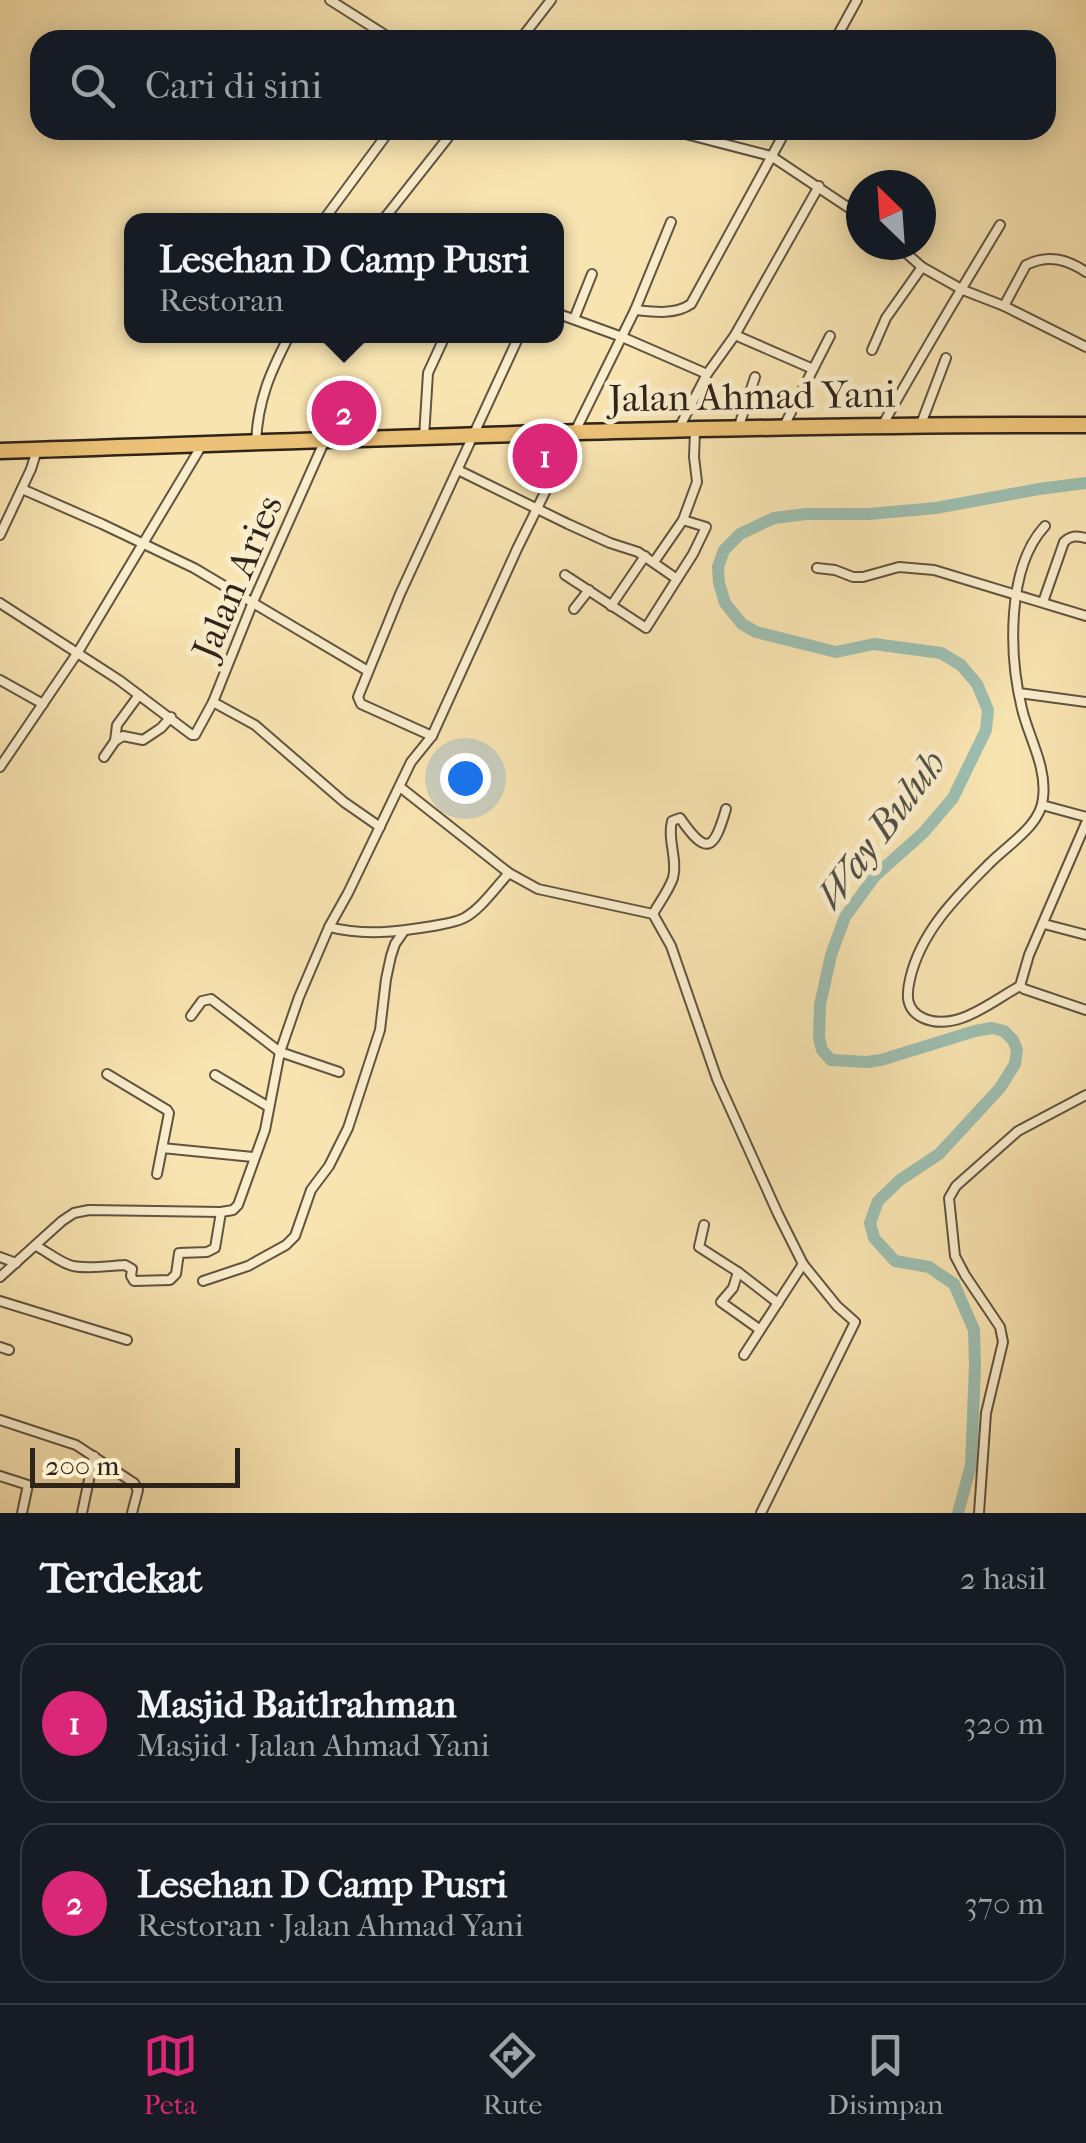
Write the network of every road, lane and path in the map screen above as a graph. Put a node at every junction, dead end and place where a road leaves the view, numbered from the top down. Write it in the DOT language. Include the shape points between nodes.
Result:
graph roads {
  1 [pos="330,0"];
  2 [pos="551,0"];
  3 [pos="857,0"];
  4 [pos="377,30"];
  5 [pos="528,30"];
  6 [pos="840,30"];
  7 [pos="383,140"];
  8 [pos="447,140"];
  9 [pos="709,140"];
  10 [pos="780,140"];
  11 [pos="771,156"];
  12 [pos="819,186"];
  13 [pos="846,205"];
  14 [pos="329,213"];
  15 [pos="389,213"];
  16 [pos="671,222"];
  17 [pos="1000,224"];
  18 [pos="914,260"];
  19 [pos="922,267"];
  20 [pos="1086,272"];
  21 [pos="592,274"];
  22 [pos="962,290"];
  23 [pos="1004,306"];
  24 [pos="635,310"];
  25 [pos="564,316"];
  26 [pos="574,320"];
  27 [pos="735,335"];
  28 [pos="830,336"];
  29 [pos="622,337"];
  30 [pos="287,343"];
  31 [pos="442,343"];
  32 [pos="515,343"];
  33 [pos="1086,347"];
  34 [pos="872,350"];
  35 [pos="946,358"];
  36 [pos="813,369"];
  37 [pos="707,374"];
  38 [pos="754,377"];
  39 [pos="921,424"];
  40 [pos="1086,425"];
  41 [pos="882,426"];
  42 [pos="784,428"];
  43 [pos="738,429"];
  44 [pos="678,431"];
  45 [pos="695,431"];
  46 [pos="572,433"];
  47 [pos="475,434"];
  48 [pos="424,436"];
  49 [pos="325,440"];
  50 [pos="256,442"];
  51 [pos="203,444"];
  52 [pos="37,450"];
  53 [pos="0,451"];
  54 [pos="458,470"];
  55 [pos="22,489"];
  56 [pos="538,508"];
  57 [pos="683,520"];
  58 [pos="1045,526"];
  59 [pos="0,535"];
  60 [pos="1086,538"];
  61 [pos="143,542"];
  62 [pos="649,559"];
  63 [pos="817,568"];
  64 [pos="565,575"];
  65 [pos="677,579"];
  66 [pos="589,590"];
  67 [pos="1017,597"];
  68 [pos="254,602"];
  69 [pos="1043,602"];
  70 [pos="0,603"];
  71 [pos="611,606"];
  72 [pos="574,609"];
  73 [pos="1086,616"];
  74 [pos="78,652"];
  75 [pos="368,672"];
  76 [pos="0,680"];
  77 [pos="1019,693"];
  78 [pos="139,695"];
  79 [pos="213,702"];
  80 [pos="1086,702"];
  81 [pos="43,704"];
  82 [pos="171,718"];
  83 [pos="432,736"];
  84 [pos="114,740"];
  85 [pos="104,757"];
  86 [pos="0,767"];
  87 [pos="400,787"];
  88 [pos="1042,805"];
  89 [pos="726,810"];
  90 [pos="1086,820"];
  91 [pos="380,827"];
  92 [pos="508,873"];
  93 [pos="653,914"];
  94 [pos="1044,924"];
  95 [pos="329,927"];
  96 [pos="404,931"];
  97 [pos="1086,935"];
  98 [pos="1020,986"];
  99 [pos="1086,1010"];
  100 [pos="191,1016"];
  101 [pos="280,1052"];
  102 [pos="339,1072"];
  103 [pos="107,1074"];
  104 [pos="215,1075"];
  105 [pos="1086,1095"];
  106 [pos="269,1107"];
  107 [pos="162,1148"];
  108 [pos="253,1157"];
  109 [pos="157,1174"];
  110 [pos="222,1212"];
  111 [pos="704,1225"];
  112 [pos="36,1246"];
  113 [pos="0,1257"];
  114 [pos="16,1262"];
  115 [pos="803,1264"];
  116 [pos="738,1272"];
  117 [pos="0,1277"];
  118 [pos="203,1281"];
  119 [pos="0,1301"];
  120 [pos="778,1303"];
  121 [pos="759,1329"];
  122 [pos="127,1340"];
  123 [pos="744,1355"];
  124 [pos="0,1420"];
  125 [pos="94,1456"];
  126 [pos="0,1476"];
  127 [pos="22,1513"];
  128 [pos="82,1513"];
  129 [pos="132,1513"];
  130 [pos="762,1513"];
  131 [pos="980,1513"];
  1 -- 4 [label="street"];
  2 -- 5 [label="street"];
  3 -- 6 [label="street"];
  7 -- 14 [label="street"];
  8 -- 15 [label="street"];
  9 -- 11 [label="street"];
  10 -- 11 [label="street"];
  11 -- 12 [label="street"];
  11 -- 24 [label="street" via="692,304 683,310"];
  12 -- 13 [label="street"];
  12 -- 27 [label="street"];
  16 -- 24 [label="street"];
  17 -- 22 [label="street"];
  18 -- 19 [label="street"];
  19 -- 22 [label="street"];
  19 -- 34 [label="street"];
  20 -- 23 [label="street" via="1072,262 1031,261"];
  21 -- 26 [label="street"];
  22 -- 23 [label="street"];
  22 -- 41 [label="street"];
  23 -- 33 [label="street"];
  24 -- 29 [label="street"];
  25 -- 26 [label="street"];
  26 -- 29 [label="street"];
  27 -- 36 [label="street"];
  27 -- 37 [label="street"];
  28 -- 36 [label="street"];
  29 -- 37 [label="street"];
  29 -- 46 [label="street"];
  30 -- 50 [label="street" via="257,413"];
  31 -- 48 [label="street" via="427,378"];
  32 -- 47 [label="street"];
  35 -- 39 [label="street"];
  36 -- 42 [label="street"];
  37 -- 44 [label="street"];
  38 -- 43 [label="street"];
  39 -- 40 [label="highway, Jalan Ahmad Yani"];
  39 -- 41 [label="highway, Jalan Ahmad Yani"];
  41 -- 42 [label="highway, Jalan Ahmad Yani"];
  42 -- 43 [label="highway, Jalan Ahmad Yani"];
  43 -- 45 [label="highway, Jalan Ahmad Yani"];
  44 -- 45 [label="highway, Jalan Ahmad Yani"];
  44 -- 46 [label="highway, Jalan Ahmad Yani"];
  45 -- 57 [label="street" via="697,482"];
  46 -- 47 [label="highway, Jalan Ahmad Yani"];
  46 -- 56 [label="street"];
  47 -- 48 [label="highway, Jalan Ahmad Yani"];
  47 -- 54 [label="street"];
  48 -- 49 [label="highway, Jalan Ahmad Yani"];
  49 -- 50 [label="highway, Jalan Ahmad Yani"];
  49 -- 68 [label="street, Jalan Aries"];
  50 -- 51 [label="highway, Jalan Ahmad Yani"];
  51 -- 52 [label="highway, Jalan Ahmad Yani"];
  51 -- 61 [label="street"];
  52 -- 53 [label="highway, Jalan Ahmad Yani"];
  52 -- 55 [label="street"];
  54 -- 56 [label="street"];
  54 -- 75 [label="street"];
  55 -- 59 [label="street"];
  55 -- 61 [label="street"];
  56 -- 62 [label="street"];
  56 -- 83 [label="street"];
  57 -- 62 [label="street"];
  57 -- 65 [label="street" via="706,527"];
  58 -- 67 [label="street" via="1032,540"];
  60 -- 69 [label="street" via="1064,542"];
  61 -- 68 [label="street"];
  61 -- 74 [label="street"];
  62 -- 65 [label="street"];
  62 -- 71 [label="street"];
  63 -- 67 [label="street" via="853,577 892,567 934,570"];
  64 -- 66 [label="street"];
  65 -- 71 [label="street" via="646,628"];
  66 -- 71 [label="street"];
  66 -- 72 [label="street"];
  67 -- 69 [label="street"];
  67 -- 77 [label="street" via="1012,652"];
  68 -- 75 [label="street"];
  68 -- 79 [label="street, Jalan Aries"];
  69 -- 73 [label="street"];
  70 -- 74 [label="street"];
  74 -- 78 [label="street"];
  74 -- 81 [label="street"];
  75 -- 83 [label="street" via="361,704"];
  76 -- 81 [label="street"];
  77 -- 80 [label="street"];
  77 -- 88 [label="street" via="1041,768"];
  78 -- 82 [label="street"];
  78 -- 84 [label="street"];
  79 -- 82 [label="street, Jalan Aries" via="195,735"];
  79 -- 91 [label="street" via="255,725"];
  81 -- 86 [label="street"];
  82 -- 84 [label="street" via="143,740"];
  83 -- 87 [label="street"];
  84 -- 85 [label="street"];
  87 -- 91 [label="street"];
  87 -- 92 [label="street"];
  88 -- 90 [label="street"];
  88 -- 98 [label="street" via="928,932 912,968 909,1008 945,1023"];
  89 -- 93 [label="street" via="718,838 709,844 680,818 672,821 673,878"];
  90 -- 94 [label="street"];
  91 -- 95 [label="street"];
  92 -- 93 [label="street" via="538,889"];
  92 -- 96 [label="street" via="466,918"];
  93 -- 115 [label="street" via="671,946 717,1079"];
  94 -- 97 [label="street"];
  94 -- 98 [label="street"];
  95 -- 96 [label="street"];
  95 -- 101 [label="street"];
  96 -- 118 [label="street" via="391,956 380,1030 348,1128 311,1190 295,1236 248,1266"];
  98 -- 99 [label="street"];
  100 -- 101 [label="street" via="210,998"];
  101 -- 102 [label="street"];
  101 -- 106 [label="street"];
  103 -- 107 [label="street" via="167,1110"];
  104 -- 106 [label="street"];
  105 -- 131 [label="street" via="1018,1131 949,1198 956,1256 1003,1342 986,1413"];
  106 -- 108 [label="street"];
  107 -- 108 [label="street"];
  107 -- 109 [label="street"];
  108 -- 110 [label="street" via="238,1205"];
  110 -- 112 [label="street" via="90,1210 74,1213"];
  110 -- 112 [label="street" via="216,1248 179,1253 170,1280 134,1281 126,1266 78,1268"];
  111 -- 116 [label="street" via="699,1248"];
  112 -- 114 [label="street"];
  113 -- 114 [label="street"];
  114 -- 117 [label="street"];
  115 -- 120 [label="street"];
  115 -- 130 [label="street" via="855,1322"];
  116 -- 120 [label="street"];
  116 -- 121 [label="street" via="722,1302"];
  119 -- 122 [label="street"];
  120 -- 121 [label="street"];
  121 -- 123 [label="street"];
  124 -- 125 [label="street"];
  125 -- 128 [label="street"];
  125 -- 129 [label="street" via="137,1486"];
  126 -- 127 [label="street" via="28,1485"];
}
